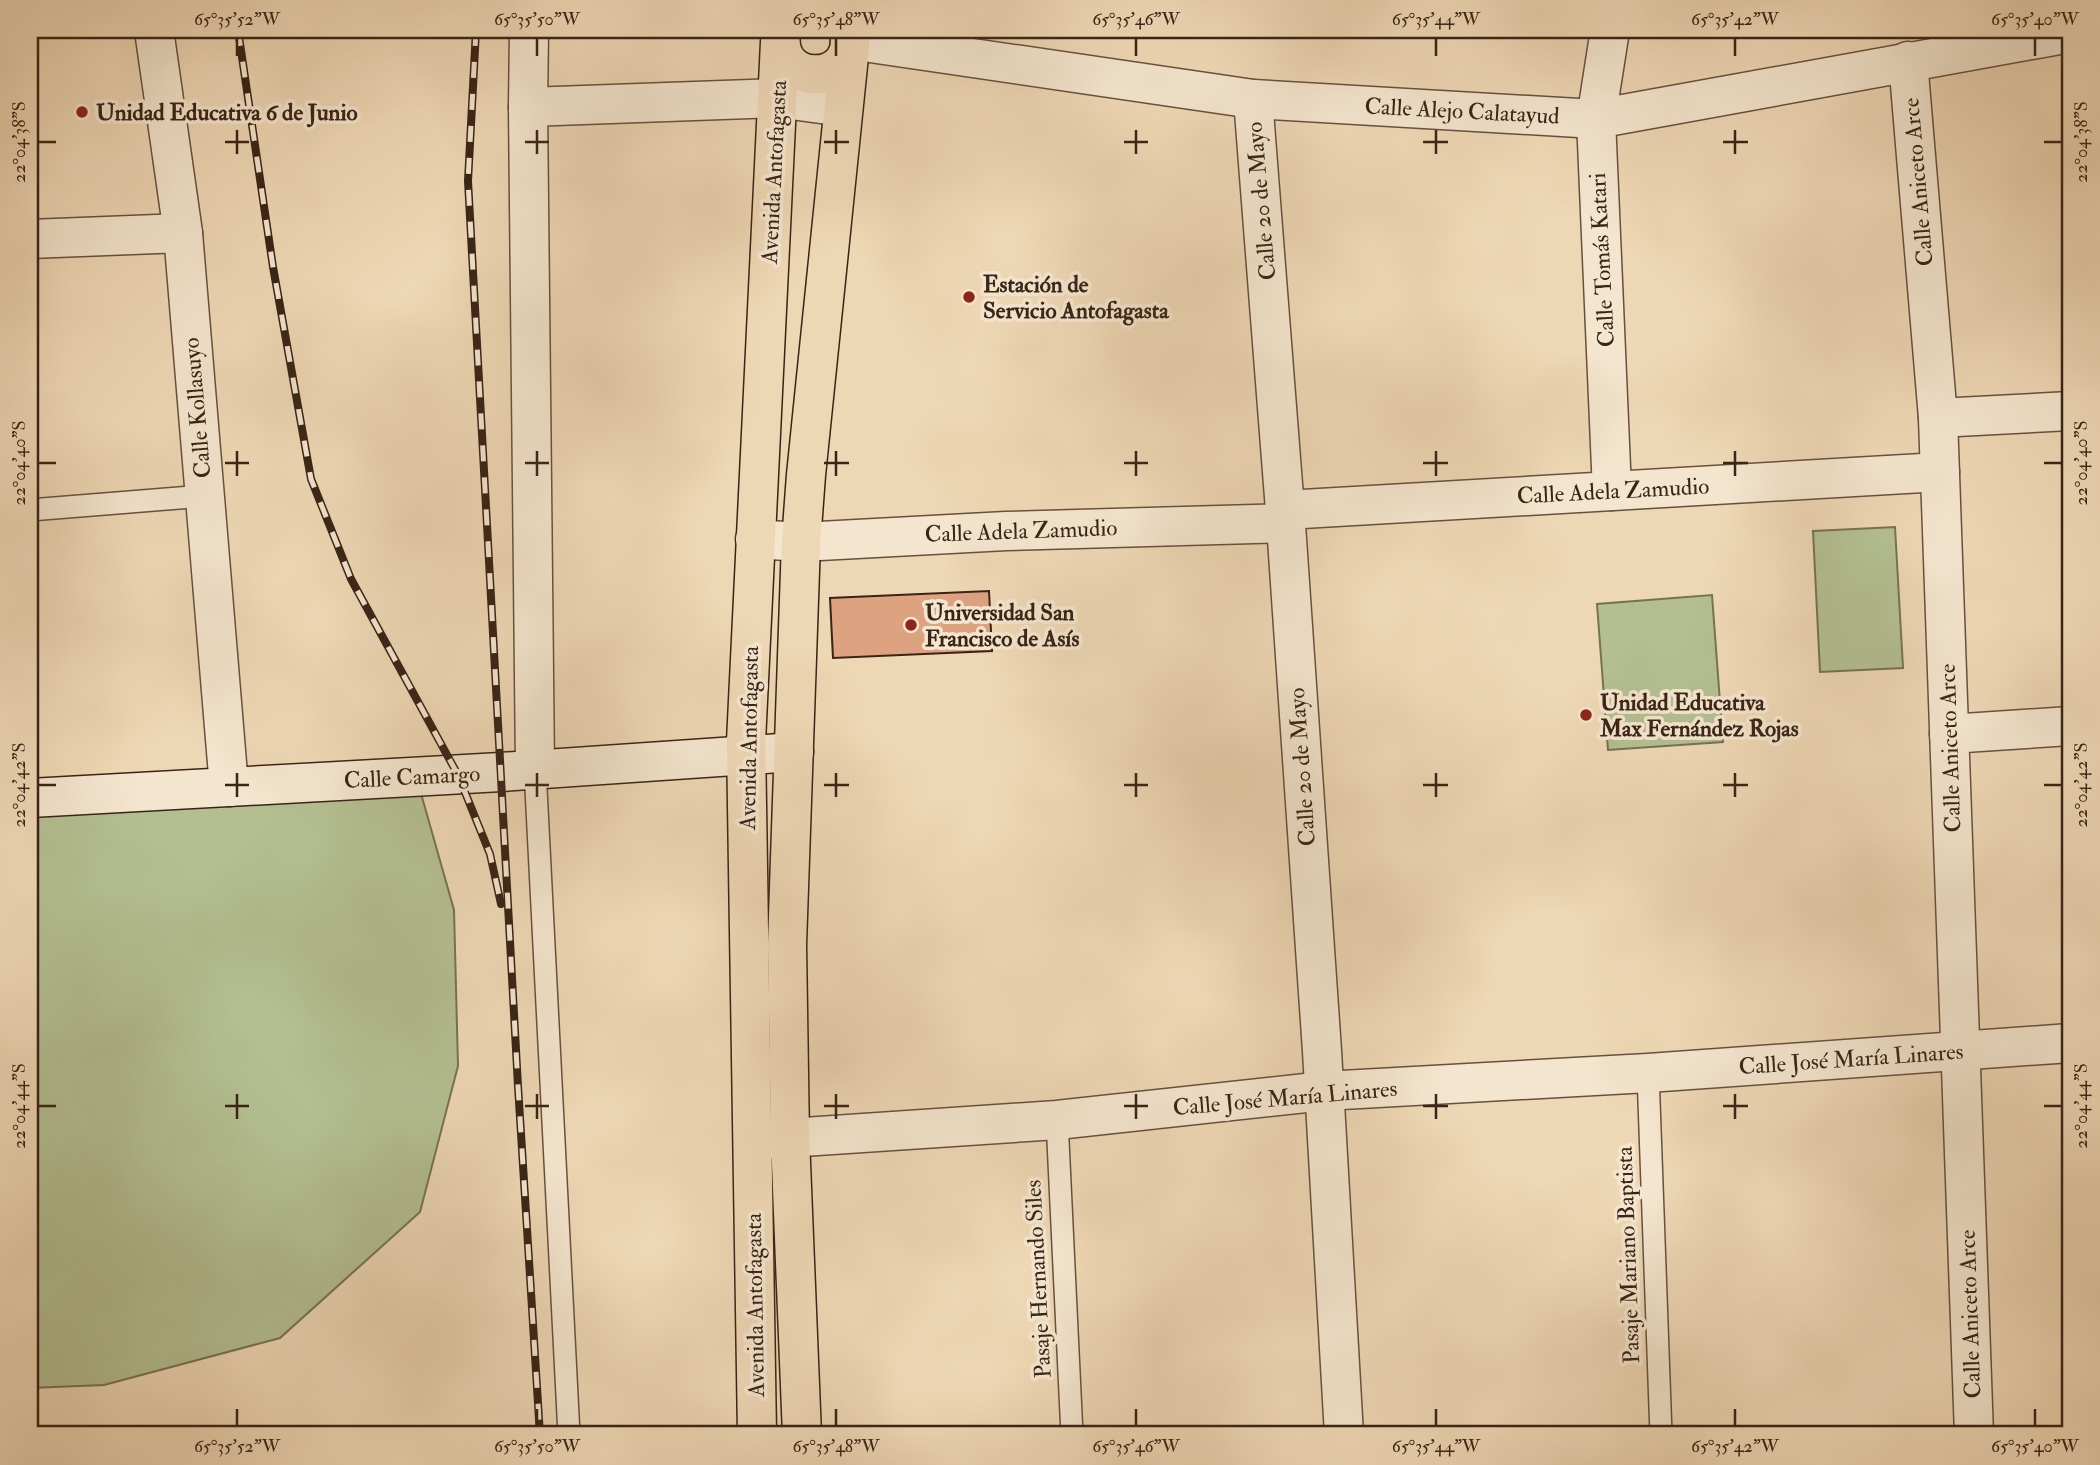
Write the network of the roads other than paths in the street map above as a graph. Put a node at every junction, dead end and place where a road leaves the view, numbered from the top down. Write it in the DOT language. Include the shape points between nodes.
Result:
graph roads {
  1 [pos="154,30"];
  2 [pos="529,30"];
  3 [pos="1611,30"];
  4 [pos="781,33"];
  5 [pos="2070,33"];
  6 [pos="849,36"];
  7 [pos="1908,61"];
  8 [pos="778,98"];
  9 [pos="1253,99"];
  10 [pos="528,107"];
  11 [pos="843,107"];
  12 [pos="1596,119"];
  13 [pos="183,233"];
  14 [pos="30,239"];
  15 [pos="2070,411"];
  16 [pos="1937,418"];
  17 [pos="1940,472"];
  18 [pos="1612,491"];
  19 [pos="204,496"];
  20 [pos="30,510"];
  21 [pos="1286,516"];
  22 [pos="755,539"];
  23 [pos="801,542"];
  24 [pos="2070,726"];
  25 [pos="1949,734"];
  26 [pos="794,752"];
  27 [pos="746,755"];
  28 [pos="535,769"];
  29 [pos="229,787"];
  30 [pos="30,798"];
  31 [pos="2070,1043"];
  32 [pos="1959,1051"];
  33 [pos="1648,1073"];
  34 [pos="1324,1091"];
  35 [pos="1057,1120"];
  36 [pos="790,1138"];
  37 [pos="752,1140"];
  38 [pos="569,1435"];
  39 [pos="757,1435"];
  40 [pos="802,1435"];
  41 [pos="1072,1435"];
  42 [pos="1343,1435"];
  43 [pos="1661,1435"];
  44 [pos="1974,1435"];
  1 -- 13 [label="street, Calle Kollasuyo"];
  2 -- 10 [label="street"];
  3 -- 12 [label="street, Calle Tomás Katari"];
  4 -- 6 [label="highway" via="782,53 788,62 797,70 818,75 839,65 846,56"];
  4 -- 8 [label="highway, Avenida Antofagasta"];
  5 -- 7 [label="street, Calle Alejo Calatayud"];
  6 -- 9 [label="street, Calle Alejo Calatayud"];
  6 -- 11 [label="highway, Avenida Antofagasta"];
  7 -- 12 [label="street, Calle Alejo Calatayud"];
  7 -- 16 [label="street, Calle Aniceto Arce"];
  8 -- 10 [label="street"];
  8 -- 11 [label="street"];
  8 -- 22 [label="highway, Avenida Antofagasta"];
  9 -- 12 [label="street, Calle Alejo Calatayud"];
  9 -- 21 [label="street, Calle 20 de Mayo"];
  10 -- 28 [label="street"];
  11 -- 23 [label="highway, Avenida Antofagasta"];
  12 -- 18 [label="street, Calle Tomás Katari"];
  13 -- 14 [label="street"];
  13 -- 19 [label="street, Calle Kollasuyo"];
  15 -- 16 [label="street"];
  16 -- 17 [label="street, Calle Aniceto Arce"];
  17 -- 18 [label="street, Calle Adela Zamudio"];
  17 -- 25 [label="street, Calle Aniceto Arce"];
  18 -- 21 [label="street, Calle Adela Zamudio"];
  19 -- 20 [label="lane"];
  19 -- 29 [label="street, Calle Kollasuyo"];
  21 -- 23 [label="street, Calle Adela Zamudio"];
  21 -- 34 [label="street, Calle 20 de Mayo"];
  22 -- 23 [label="street, Calle Adela Zamudio"];
  22 -- 27 [label="highway, Avenida Antofagasta"];
  23 -- 26 [label="highway, Avenida Antofagasta"];
  24 -- 25 [label="street"];
  25 -- 32 [label="street, Calle Aniceto Arce"];
  26 -- 27 [label="street, Calle Camargo"];
  26 -- 36 [label="highway, Avenida Antofagasta" via="787,946"];
  27 -- 28 [label="street, Calle Camargo"];
  27 -- 37 [label="highway, Avenida Antofagasta"];
  28 -- 29 [label="street, Calle Camargo"];
  28 -- 38 [label="lane"];
  29 -- 30 [label="street, Calle Camargo"];
  31 -- 32 [label="street, Calle José María Linares"];
  32 -- 33 [label="street, Calle José María Linares"];
  32 -- 44 [label="street, Calle Aniceto Arce"];
  33 -- 34 [label="street, Calle José María Linares"];
  33 -- 43 [label="lane, Pasaje Mariano Baptista"];
  34 -- 35 [label="street, Calle José María Linares"];
  34 -- 42 [label="street, Calle 20 de Mayo"];
  35 -- 36 [label="street, Calle José María Linares"];
  35 -- 41 [label="lane, Pasaje Hernando Siles"];
  36 -- 37 [label="street, Calle José María Linares"];
  36 -- 40 [label="highway, Avenida Antofagasta"];
  37 -- 39 [label="highway, Avenida Antofagasta"];
}
